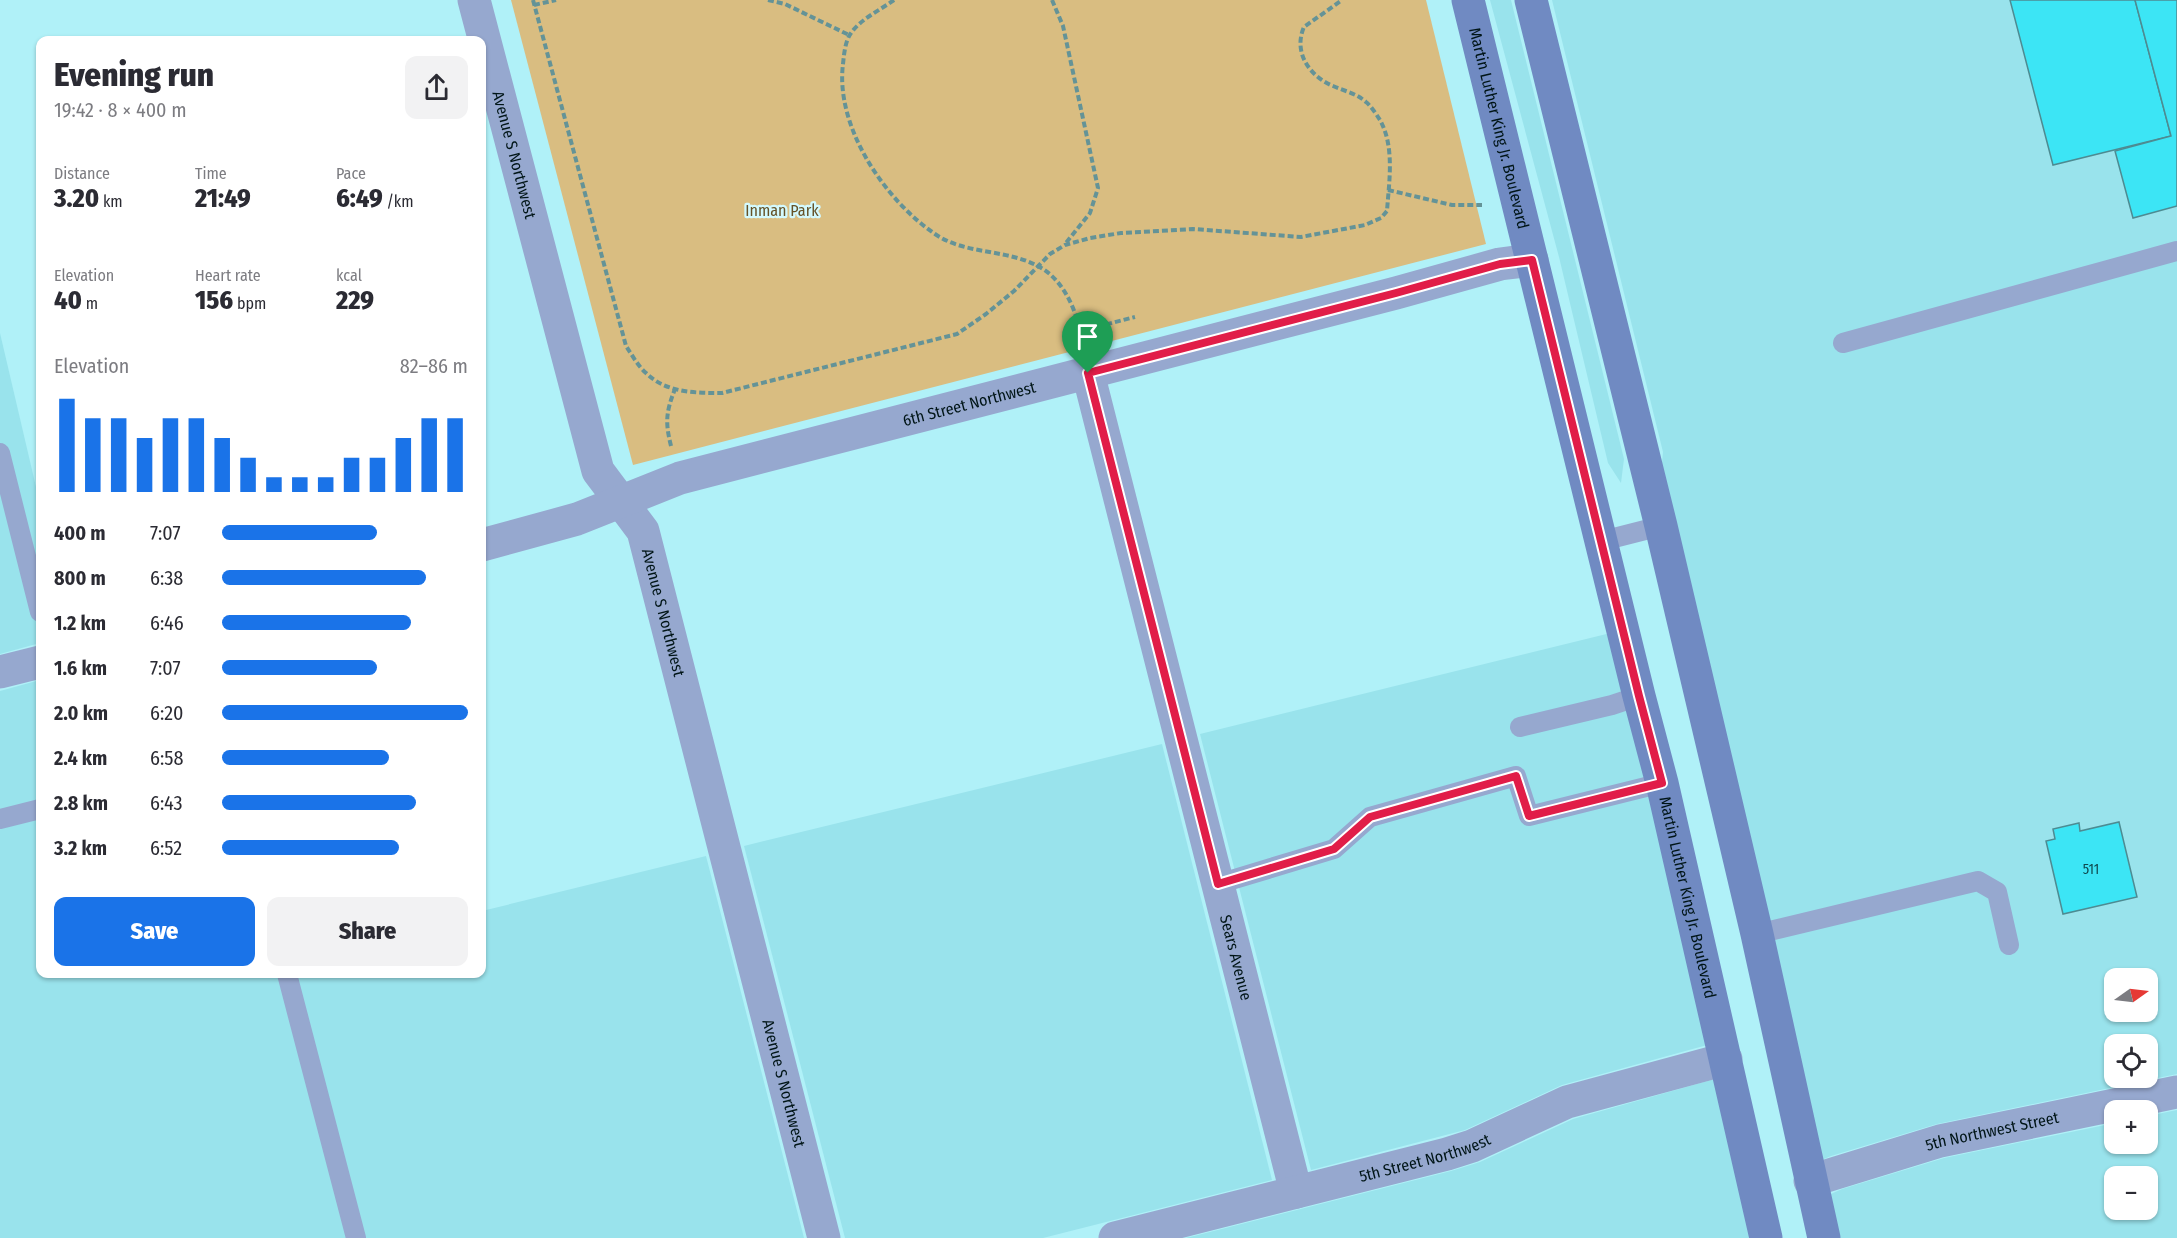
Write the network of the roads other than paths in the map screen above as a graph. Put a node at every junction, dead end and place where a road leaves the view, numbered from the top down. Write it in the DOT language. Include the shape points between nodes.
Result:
graph roads {
  1 [pos="474,0"];
  2 [pos="1468,0"];
  3 [pos="1532,0"];
  4 [pos="483,36"];
  5 [pos="486,46"];
  6 [pos="2177,251"];
  7 [pos="1532,260"];
  8 [pos="1843,343"];
  9 [pos="1088,373"];
  10 [pos="0,453"];
  11 [pos="621,502"];
  12 [pos="1661,526"];
  13 [pos="1602,541"];
  14 [pos="486,544"];
  15 [pos="36,596"];
  16 [pos="36,663"];
  17 [pos="0,672"];
  18 [pos="1639,696"];
  19 [pos="1520,727"];
  20 [pos="1662,783"];
  21 [pos="36,809"];
  22 [pos="0,819"];
  23 [pos="1218,884"];
  24 [pos="1757,934"];
  25 [pos="2009,945"];
  26 [pos="288,978"];
  27 [pos="1726,1059"];
  28 [pos="2177,1092"];
  29 [pos="1810,1181"];
  30 [pos="1296,1192"];
  31 [pos="356,1238"];
  32 [pos="824,1238"];
  33 [pos="1114,1238"];
  34 [pos="1766,1238"];
  35 [pos="1824,1238"];
  1 -- 4 [label="street, Avenue S Northwest"];
  2 -- 7 [label="main road, Martin Luther King Jr. Boulevard"];
  3 -- 12 [label="main road"];
  5 -- 11 [label="street, Avenue S Northwest" via="598,471"];
  6 -- 8 [label="lane"];
  7 -- 9 [label="street, 6th Street Northwest" via="1500,264"];
  7 -- 13 [label="main road, Martin Luther King Jr. Boulevard"];
  9 -- 11 [label="street, 6th Street Northwest" via="680,478"];
  9 -- 23 [label="street, Sears Avenue"];
  10 -- 15 [label="lane"];
  11 -- 14 [label="street, 6th Street Northwest" via="577,519"];
  11 -- 32 [label="street, Avenue S Northwest" via="643,531"];
  12 -- 13 [label="lane"];
  12 -- 24 [label="main road"];
  13 -- 18 [label="main road, Martin Luther King Jr. Boulevard"];
  16 -- 17 [label="street"];
  18 -- 19 [label="lane"];
  18 -- 20 [label="main road, Martin Luther King Jr. Boulevard"];
  20 -- 23 [label="lane" via="1529,816 1516,776 1370,817 1334,849"];
  20 -- 27 [label="main road, Martin Luther King Jr. Boulevard"];
  21 -- 22 [label="lane"];
  23 -- 30 [label="street, Sears Avenue"];
  24 -- 25 [label="lane" via="1978,881 1996,892"];
  24 -- 29 [label="main road"];
  26 -- 31 [label="lane"];
  27 -- 30 [label="street, 5th Street Northwest" via="1567,1102 1472,1146"];
  27 -- 34 [label="main road, Martin Luther King Jr. Boulevard"];
  28 -- 29 [label="street, 5th Northwest Street" via="1940,1141"];
  29 -- 35 [label="main road"];
  30 -- 33 [label="street, 5th Street Northwest"];
}
